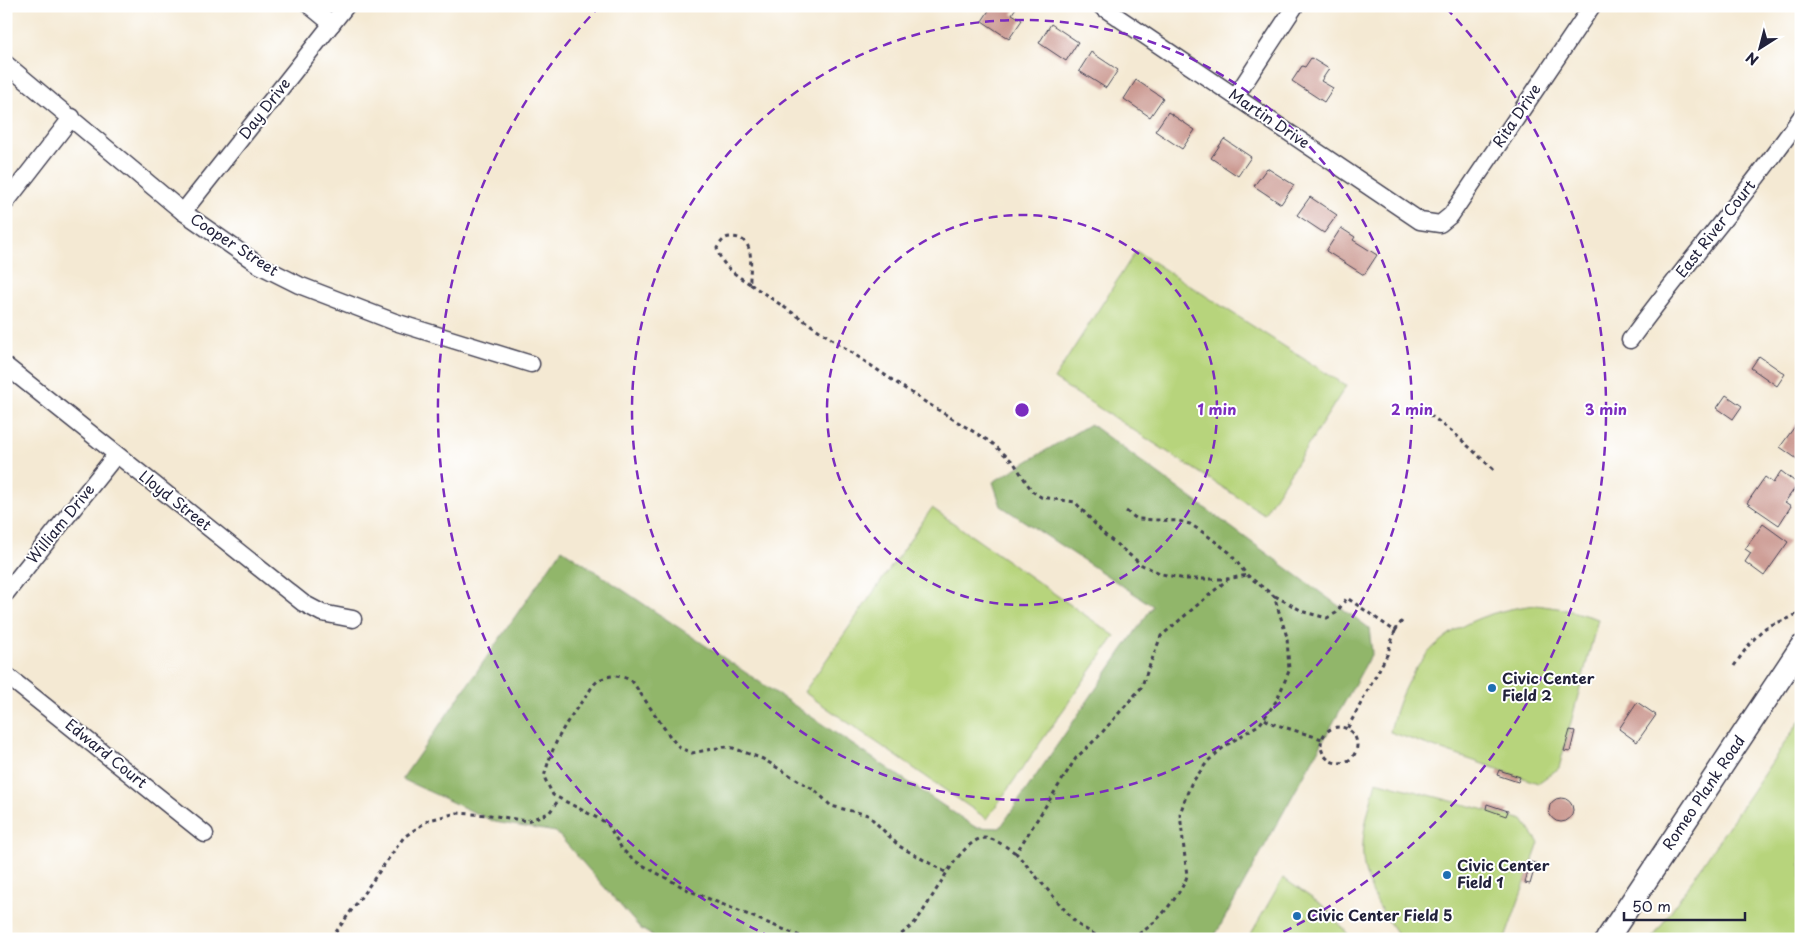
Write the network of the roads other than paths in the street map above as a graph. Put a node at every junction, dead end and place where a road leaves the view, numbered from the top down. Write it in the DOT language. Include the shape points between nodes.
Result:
graph roads {
  1 [pos="310,6"];
  2 [pos="346,6"];
  3 [pos="1101,6"];
  4 [pos="1295,6"];
  5 [pos="1592,6"];
  6 [pos="332,24"];
  7 [pos="6,64"];
  8 [pos="1236,96"];
  9 [pos="1801,116"];
  10 [pos="72,117"];
  11 [pos="6,202"];
  12 [pos="184,212"];
  13 [pos="1440,224"];
  14 [pos="1630,340"];
  15 [pos="531,364"];
  16 [pos="6,366"];
  17 [pos="116,455"];
  18 [pos="6,592"];
  19 [pos="353,618"];
  20 [pos="1801,647"];
  21 [pos="6,675"];
  22 [pos="206,834"];
  23 [pos="1607,939"];
  1 -- 6 [label="street"];
  2 -- 6 [label="street, Day Drive"];
  3 -- 8 [label="street, Martin Drive"];
  4 -- 8 [label="street"];
  5 -- 13 [label="street, Rita Drive" via="1451,215"];
  6 -- 12 [label="street, Day Drive"];
  7 -- 10 [label="street, Cooper Street"];
  8 -- 13 [label="street, Martin Drive" via="1420,221"];
  9 -- 14 [label="street, East River Court" via="1726,219"];
  10 -- 11 [label="street"];
  10 -- 12 [label="street, Cooper Street"];
  12 -- 15 [label="street, Cooper Street" via="259,265 299,285 395,322"];
  16 -- 17 [label="street, Lloyd Street"];
  17 -- 18 [label="street, William Drive"];
  17 -- 19 [label="street, Lloyd Street" via="303,603 322,613"];
  20 -- 23 [label="street, Romeo Plank Road"];
  21 -- 22 [label="street, Edward Court"];
}
